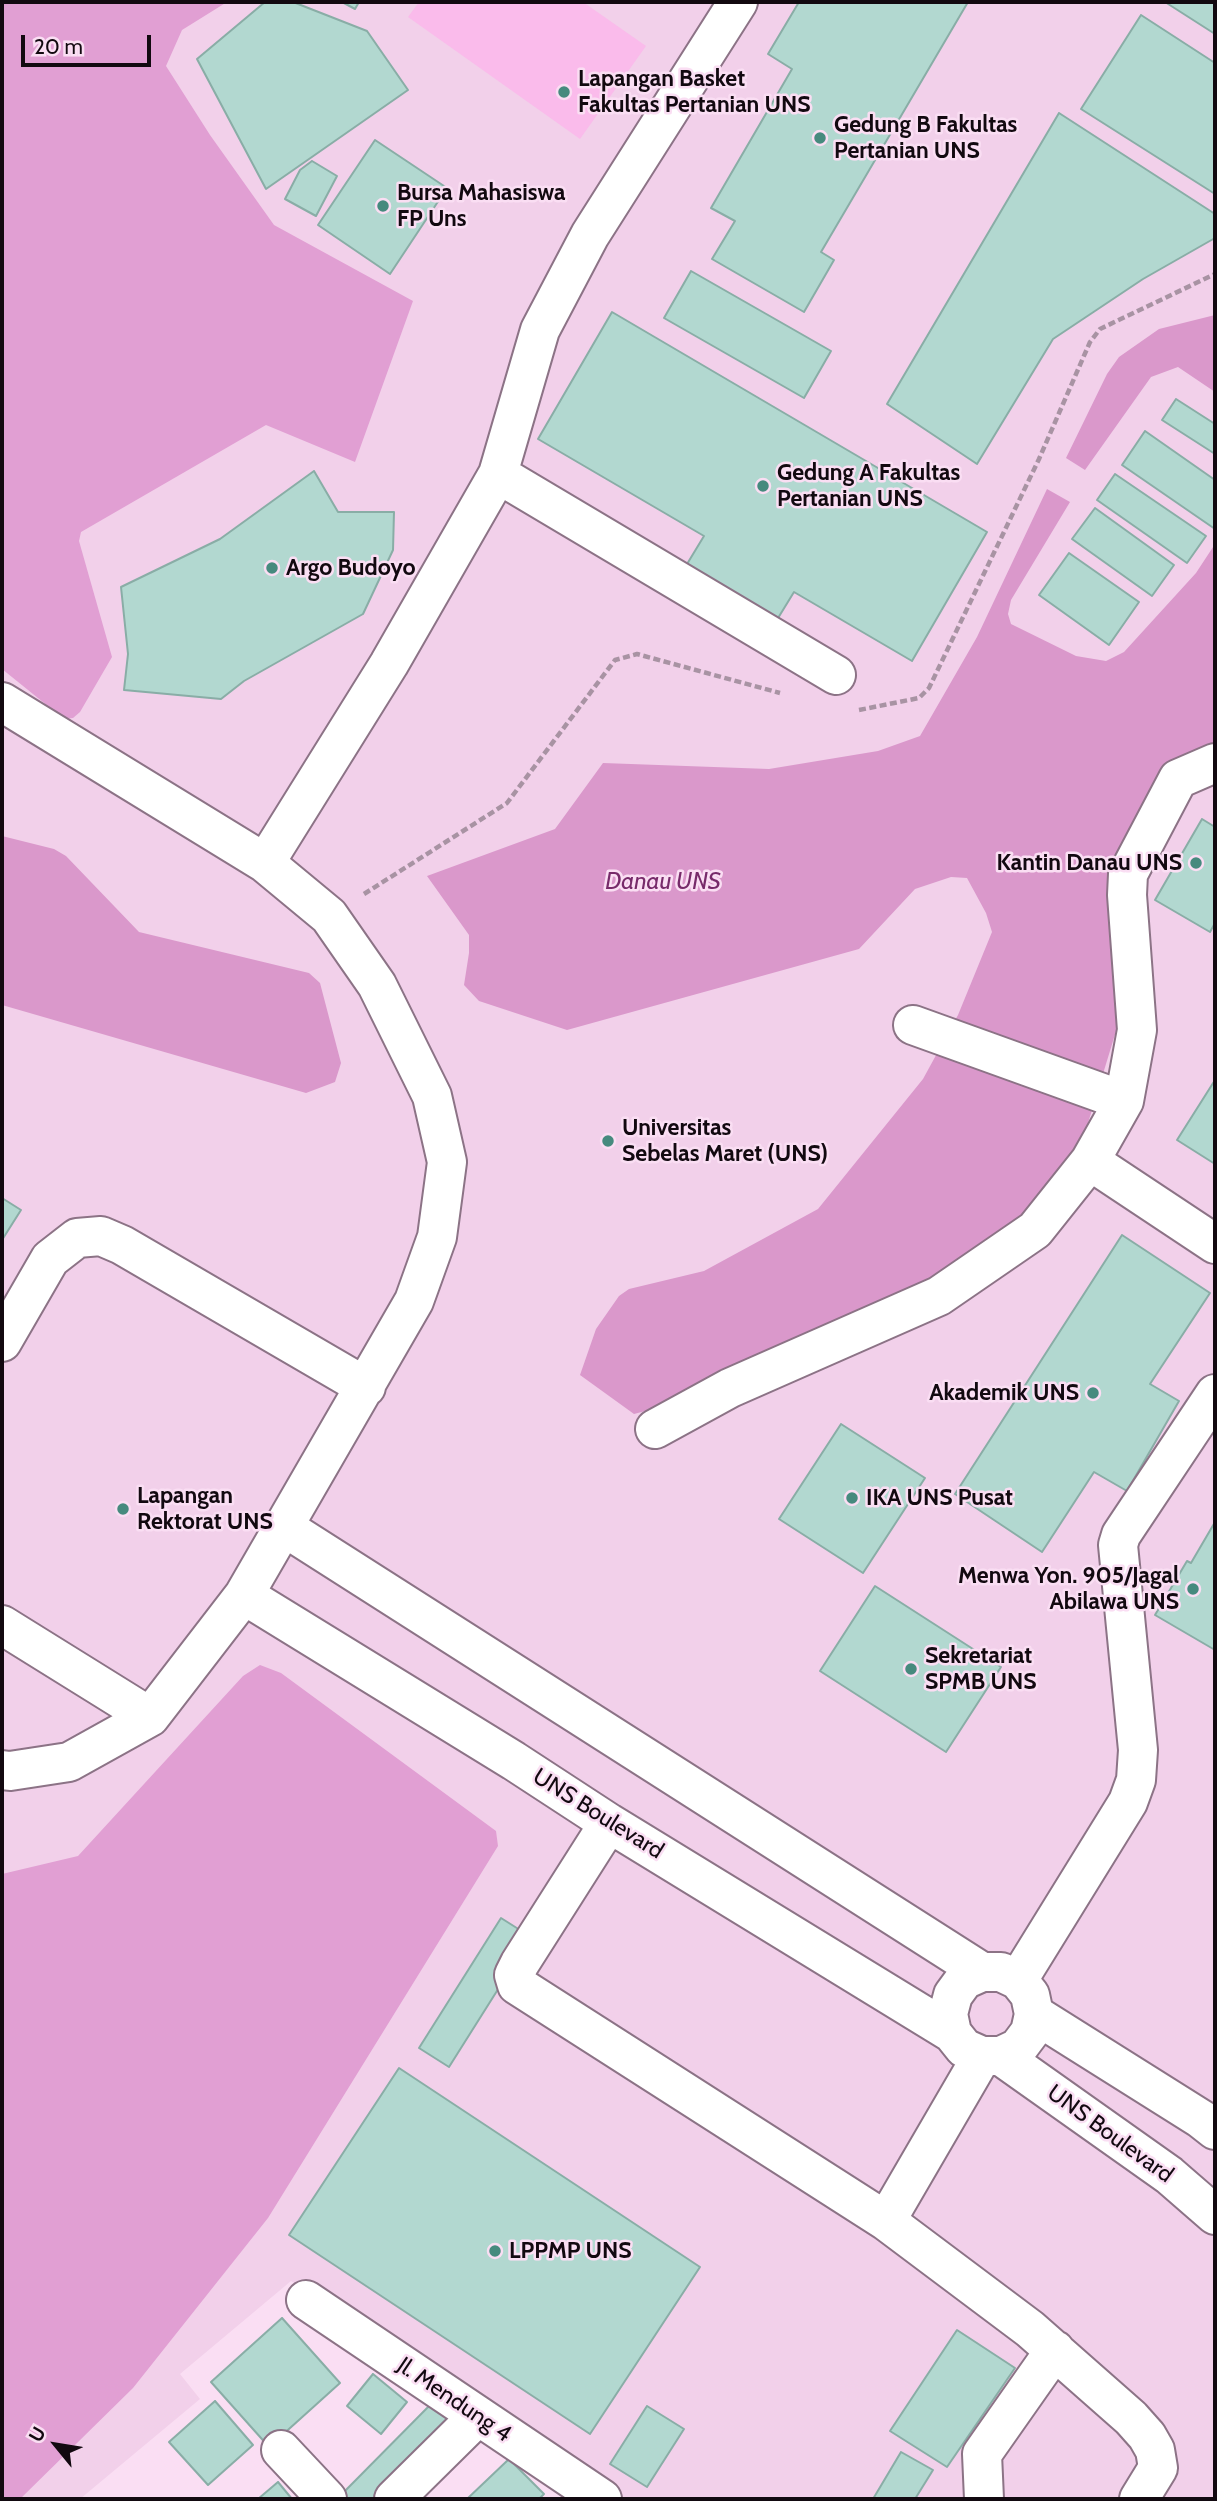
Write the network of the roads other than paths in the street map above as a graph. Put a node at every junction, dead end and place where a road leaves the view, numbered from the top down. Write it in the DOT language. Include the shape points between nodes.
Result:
graph roads {
  1 [pos="738,2"];
  2 [pos="498,474"];
  3 [pos="836,675"];
  4 [pos="2,702"];
  5 [pos="1215,763"];
  6 [pos="265,863"];
  7 [pos="913,1025"];
  8 [pos="1124,1101"];
  9 [pos="1090,1161"];
  10 [pos="1215,1244"];
  11 [pos="2,1342"];
  12 [pos="366,1387"];
  13 [pos="1215,1394"];
  14 [pos="655,1429"];
  15 [pos="284,1527"];
  16 [pos="244,1595"];
  17 [pos="2,1626"];
  18 [pos="150,1717"];
  19 [pos="5,1772"];
  20 [pos="609,1823"];
  21 [pos="1000,1976"];
  22 [pos="1034,2014"];
  23 [pos="952,2033"];
  24 [pos="991,2056"];
  25 [pos="1215,2130"];
  26 [pos="1215,2215"];
  27 [pos="886,2221"];
  28 [pos="306,2300"];
  29 [pos="1055,2350"];
  30 [pos="478,2416"];
  31 [pos="282,2450"];
  32 [pos="327,2499"];
  33 [pos="394,2499"];
  34 [pos="602,2499"];
  35 [pos="984,2499"];
  36 [pos="1139,2499"];
  1 -- 2 [label="street" via="590,235 540,330"];
  2 -- 3 [label="street"];
  2 -- 6 [label="street" via="389,664"];
  4 -- 6 [label="street"];
  5 -- 8 [label="street" via="1178,779 1128,874 1138,1030"];
  6 -- 12 [label="street" via="329,916 377,985 432,1096 447,1163 437,1237 414,1301"];
  7 -- 8 [label="street"];
  8 -- 9 [label="street"];
  9 -- 10 [label="street"];
  9 -- 14 [label="street" via="1035,1230 939,1296 730,1388"];
  11 -- 12 [label="street" via="50,1259 77,1238 101,1236"];
  12 -- 15 [label="street"];
  13 -- 21 [label="street" via="1118,1545 1138,1750 1136,1780 1128,1802"];
  15 -- 16 [label="street"];
  15 -- 21 [label="street" via="552,1700"];
  16 -- 18 [label="street"];
  16 -- 20 [label="street, UNS Boulevard"];
  17 -- 18 [label="street"];
  18 -- 19 [label="street" via="69,1762"];
  20 -- 23 [label="street, UNS Boulevard"];
  20 -- 27 [label="street" via="520,1963 514,1975 517,1985"];
  21 -- 22 [label="street" via="1030,1995"];
  21 -- 23 [label="street" via="964,1980 953,1995 948,2014"];
  22 -- 24 [label="street" via="1030,2032 1018,2048"];
  22 -- 25 [label="street"];
  23 -- 24 [label="street" via="964,2048"];
  24 -- 26 [label="street, UNS Boulevard" via="1169,2175"];
  24 -- 27 [label="street"];
  27 -- 29 [label="street"];
  28 -- 30 [label="street, Jl. Mendung 4"];
  29 -- 35 [label="street" via="982,2454"];
  29 -- 36 [label="street" via="1131,2418 1155,2450 1158,2468"];
  30 -- 33 [label="street"];
  30 -- 34 [label="street, Jl. Mendung 4"];
  31 -- 32 [label="street"];
}
